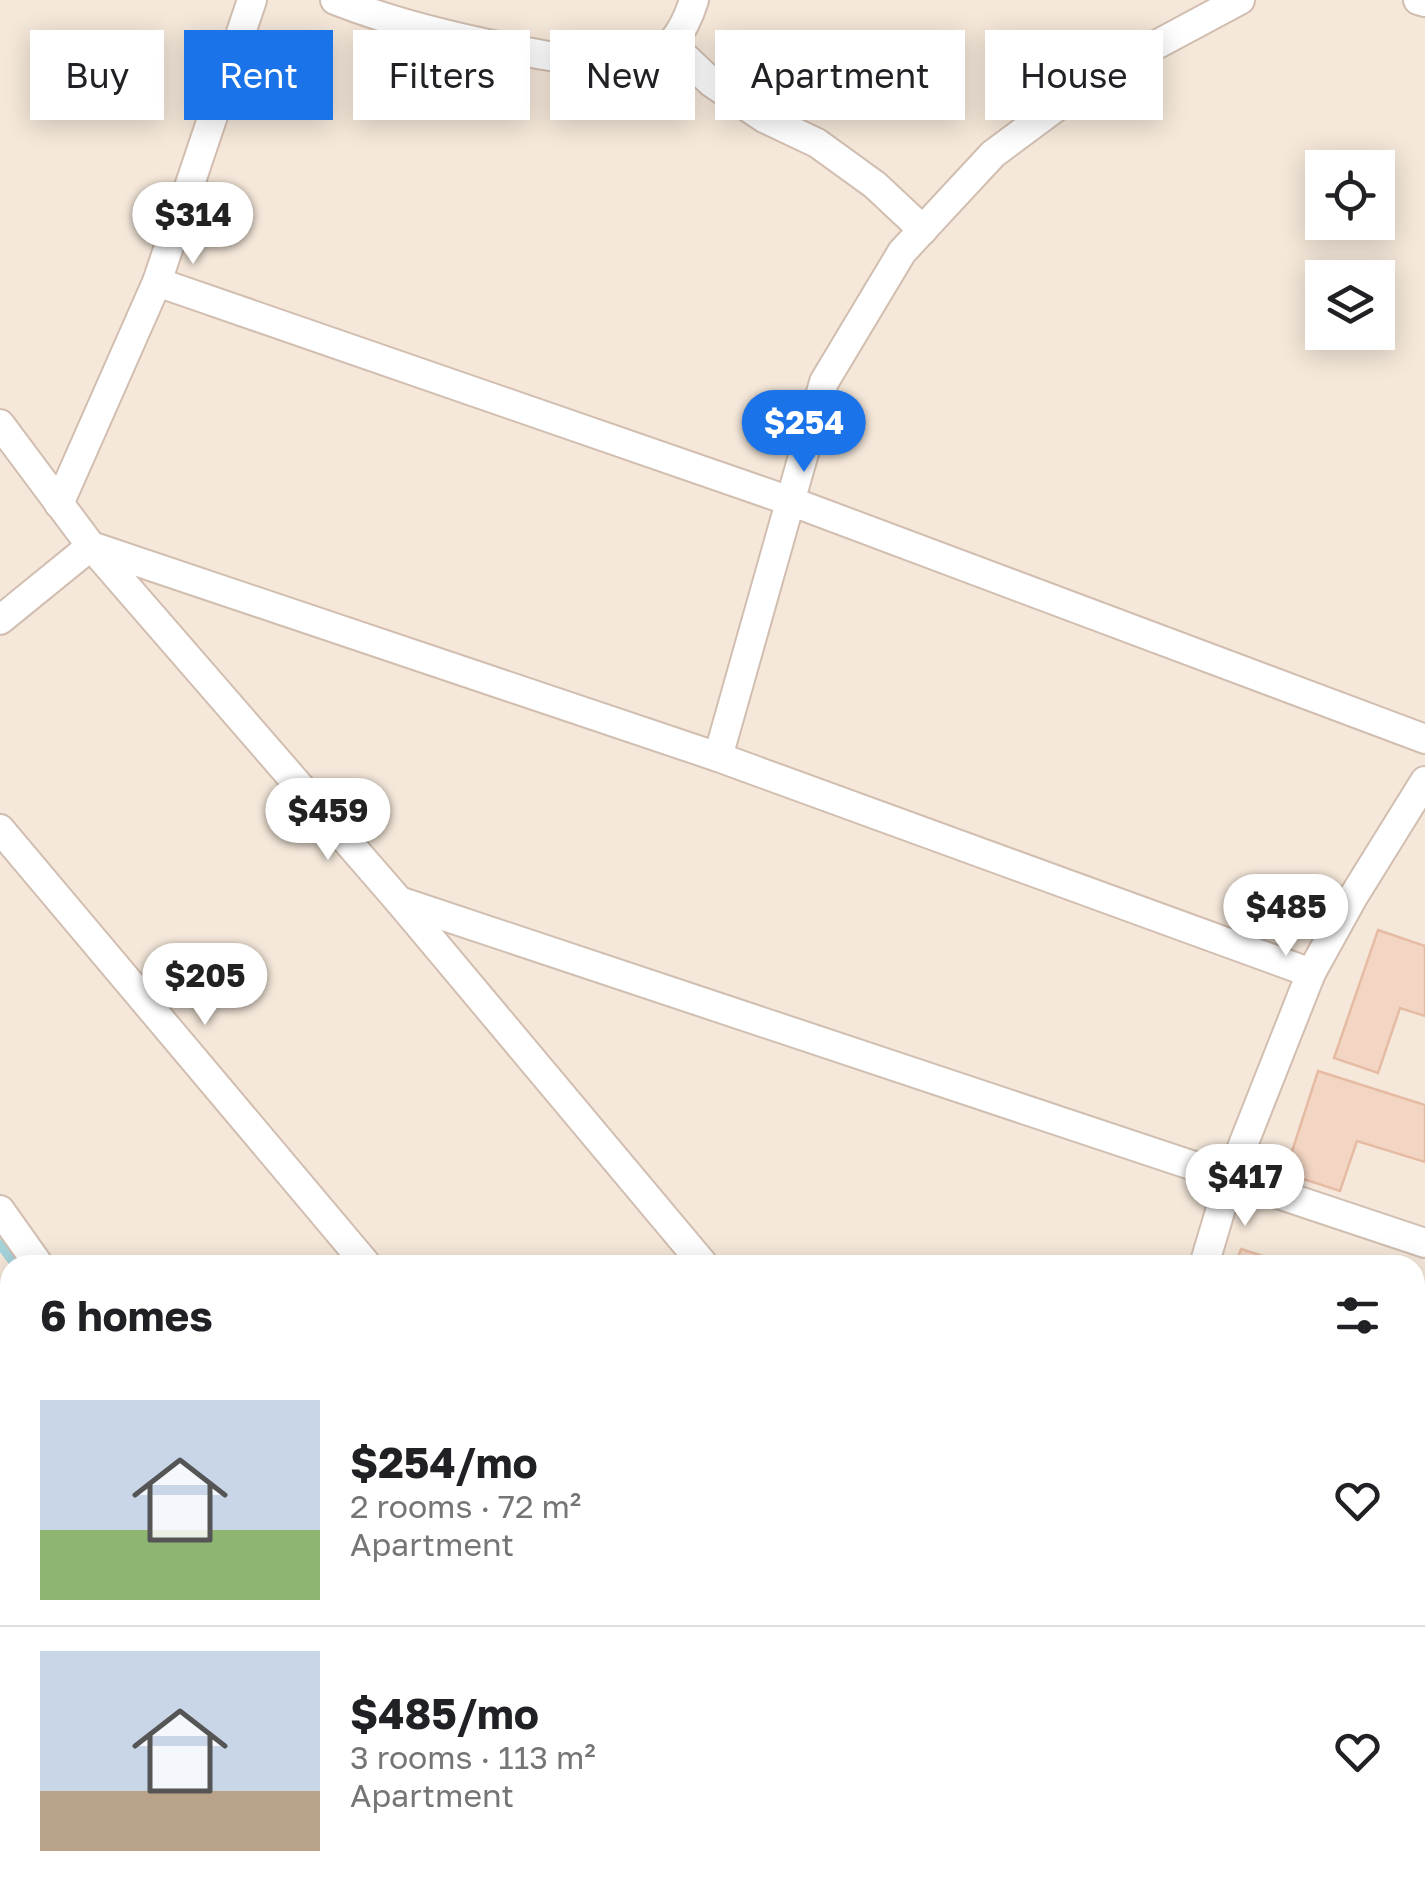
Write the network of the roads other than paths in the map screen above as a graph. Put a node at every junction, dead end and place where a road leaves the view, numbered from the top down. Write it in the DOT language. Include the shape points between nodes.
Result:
graph roads {
  1 [pos="252,0"];
  2 [pos="334,0"];
  3 [pos="694,0"];
  4 [pos="1240,0"];
  5 [pos="679,30"];
  6 [pos="550,56"];
  7 [pos="695,65"];
  8 [pos="923,230"];
  9 [pos="158,282"];
  10 [pos="0,424"];
  11 [pos="790,501"];
  12 [pos="59,504"];
  13 [pos="91,546"];
  14 [pos="0,620"];
  15 [pos="1425,739"];
  16 [pos="718,757"];
  17 [pos="1425,781"];
  18 [pos="3,839"];
  19 [pos="399,901"];
  20 [pos="1311,974"];
  21 [pos="1230,1178"];
  22 [pos="0,1210"];
  23 [pos="1425,1243"];
  24 [pos="32,1255"];
  25 [pos="357,1255"];
  26 [pos="696,1255"];
  27 [pos="1207,1255"];
  1 -- 9 [label="street"];
  2 -- 6 [label="street" via="464,40"];
  3 -- 5 [label="street"];
  4 -- 8 [label="street" via="1098,76 993,154"];
  7 -- 8 [label="street" via="764,118 817,143"];
  8 -- 11 [label="street" via="902,252 824,382"];
  9 -- 11 [label="street"];
  9 -- 12 [label="street"];
  10 -- 12 [label="street"];
  11 -- 15 [label="street"];
  11 -- 16 [label="street"];
  12 -- 13 [label="street"];
  13 -- 14 [label="street"];
  13 -- 16 [label="street"];
  13 -- 19 [label="street"];
  16 -- 20 [label="street"];
  17 -- 20 [label="street"];
  18 -- 25 [label="street"];
  19 -- 21 [label="street"];
  19 -- 26 [label="street"];
  20 -- 21 [label="street"];
  21 -- 23 [label="street"];
  21 -- 27 [label="street"];
  22 -- 24 [label="street"];
}
